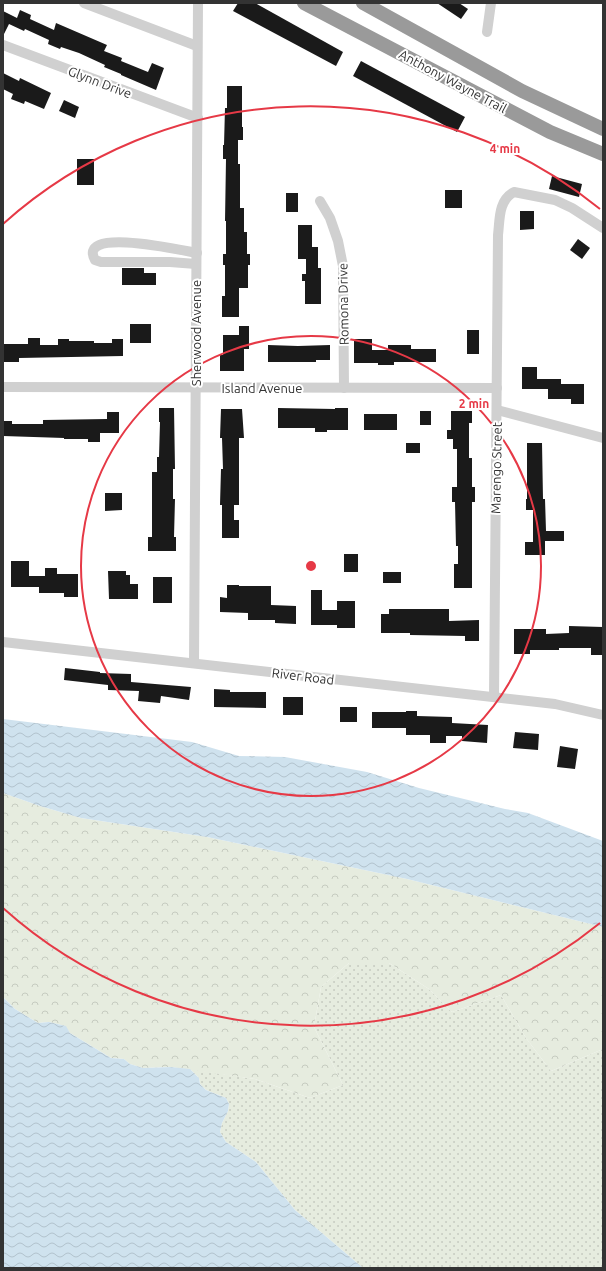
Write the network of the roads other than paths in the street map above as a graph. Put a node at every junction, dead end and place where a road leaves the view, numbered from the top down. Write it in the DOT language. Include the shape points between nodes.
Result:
graph roads {
  1 [pos="84,3"];
  2 [pos="198,3"];
  3 [pos="304,3"];
  4 [pos="356,3"];
  5 [pos="363,3"];
  6 [pos="491,3"];
  7 [pos="409,29"];
  8 [pos="487,32"];
  9 [pos="3,45"];
  10 [pos="197,46"];
  11 [pos="198,118"];
  12 [pos="603,129"];
  13 [pos="603,154"];
  14 [pos="320,201"];
  15 [pos="603,228"];
  16 [pos="196,259"];
  17 [pos="3,388"];
  18 [pos="195,388"];
  19 [pos="344,388"];
  20 [pos="497,388"];
  21 [pos="497,410"];
  22 [pos="603,438"];
  23 [pos="3,642"];
  24 [pos="194,663"];
  25 [pos="494,697"];
  26 [pos="603,715"];
  1 -- 10 [label="street"];
  2 -- 10 [label="street, Sherwood Avenue"];
  3 -- 13 [label="highway, Anthony Wayne Trail" via="550,132"];
  4 -- 7 [label="highway"];
  5 -- 7 [label="highway, Anthony Wayne Trail"];
  6 -- 8 [label="street"];
  7 -- 12 [label="highway, Anthony Wayne Trail" via="522,91"];
  9 -- 11 [label="street, Glynn Drive"];
  10 -- 11 [label="street, Sherwood Avenue"];
  11 -- 16 [label="street, Sherwood Avenue"];
  14 -- 19 [label="street, Romona Drive" via="330,218 343,266"];
  15 -- 20 [label="street, Marengo Street" via="555,200 514,192 505,198 498,235"];
  16 -- 16 [label="street" via="147,244 120,243 97,246 93,257 101,262 170,262"];
  16 -- 18 [label="street, Sherwood Avenue"];
  17 -- 18 [label="street, Island Avenue"];
  18 -- 19 [label="street, Island Avenue"];
  18 -- 24 [label="street, Sherwood Avenue"];
  19 -- 20 [label="street, Island Avenue"];
  20 -- 21 [label="street, Marengo Street"];
  21 -- 22 [label="street"];
  21 -- 25 [label="street, Marengo Street"];
  23 -- 24 [label="street, River Road"];
  24 -- 25 [label="street, River Road"];
  25 -- 26 [label="street, River Road" via="555,704"];
}
